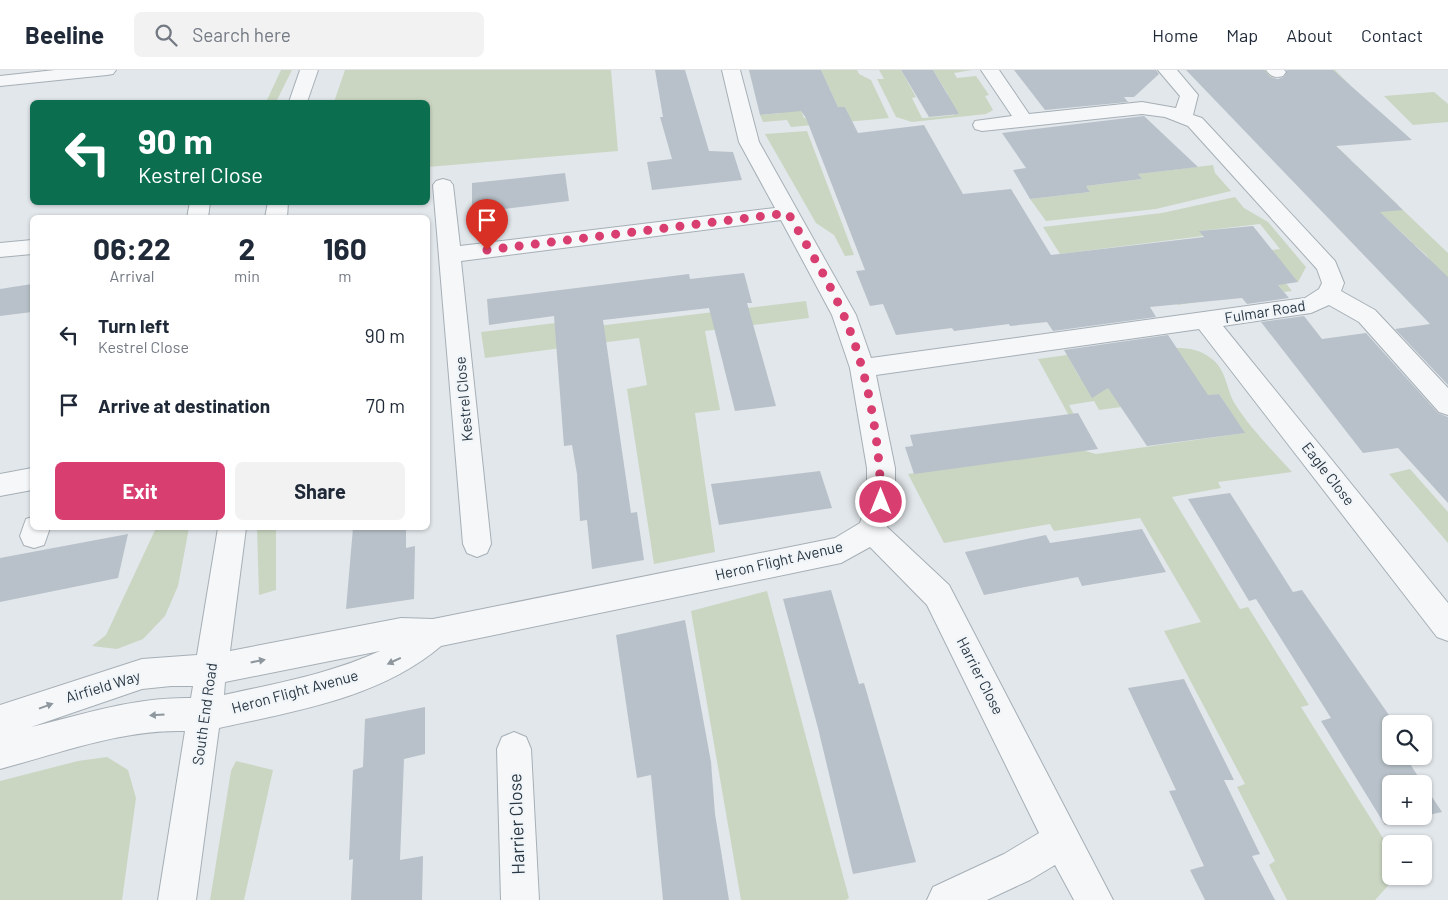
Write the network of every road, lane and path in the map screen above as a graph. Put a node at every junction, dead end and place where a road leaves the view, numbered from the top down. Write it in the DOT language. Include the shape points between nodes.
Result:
graph roads {
  1 [pos="107,70"];
  2 [pos="309,70"];
  3 [pos="731,70"];
  4 [pos="990,70"];
  5 [pos="1168,70"];
  6 [pos="0,81"];
  7 [pos="299,100"];
  8 [pos="1183,116"];
  9 [pos="1024,120"];
  10 [pos="982,125"];
  11 [pos="443,185"];
  12 [pos="788,213"];
  13 [pos="30,247"];
  14 [pos="0,250"];
  15 [pos="450,255"];
  16 [pos="1328,294"];
  17 [pos="1206,321"];
  18 [pos="862,368"];
  19 [pos="1448,405"];
  20 [pos="30,480"];
  21 [pos="0,485"];
  22 [pos="232,530"];
  23 [pos="872,531"];
  24 [pos="478,544"];
  25 [pos="1448,627"];
  26 [pos="433,633"];
  27 [pos="210,670"];
  28 [pos="205,715"];
  29 [pos="0,722"];
  30 [pos="514,748"];
  31 [pos="0,752"];
  32 [pos="1061,840"];
  33 [pos="177,900"];
  34 [pos="520,900"];
  35 [pos="946,900"];
  36 [pos="1094,900"];
  1 -- 6 [label="street"];
  2 -- 7 [label="street"];
  3 -- 12 [label="street" via="749,142"];
  4 -- 9 [label="street"];
  5 -- 8 [label="street" via="1189,95"];
  8 -- 9 [label="street" via="1142,108"];
  8 -- 16 [label="street" via="1205,131 1327,266 1333,282"];
  9 -- 10 [label="street"];
  11 -- 15 [label="street, Kestrel Close"];
  12 -- 15 [label="street"];
  12 -- 18 [label="street" via="844,315"];
  13 -- 14 [label="street"];
  15 -- 24 [label="street, Kestrel Close"];
  16 -- 17 [label="street, Fulmar Road" via="1311,305"];
  16 -- 19 [label="street" via="1367,316"];
  17 -- 18 [label="street, Fulmar Road"];
  17 -- 25 [label="street, Eagle Close"];
  18 -- 23 [label="street" via="881,468 881,502"];
  20 -- 21 [label="street"];
  22 -- 27 [label="street, South End Road"];
  23 -- 26 [label="street, Heron Flight Avenue" via="841,550"];
  23 -- 32 [label="street, Harrier Close" via="938,595"];
  27 -- 26 [label="street, Heron Flight Avenue, one-way" via="401,632"];
  26 -- 28 [label="street, Heron Flight Avenue, one-way" via="409,654 354,679"];
  27 -- 28 [label="street, South End Road"];
  29 -- 27 [label="street, Airfield Way, one-way" via="142,674"];
  28 -- 31 [label="street, one-way" via="136,717"];
  28 -- 33 [label="street, South End Road"];
  30 -- 34 [label="street, Harrier Close"];
  32 -- 35 [label="street" via="1017,867"];
  32 -- 36 [label="street, Harrier Close"];
}
